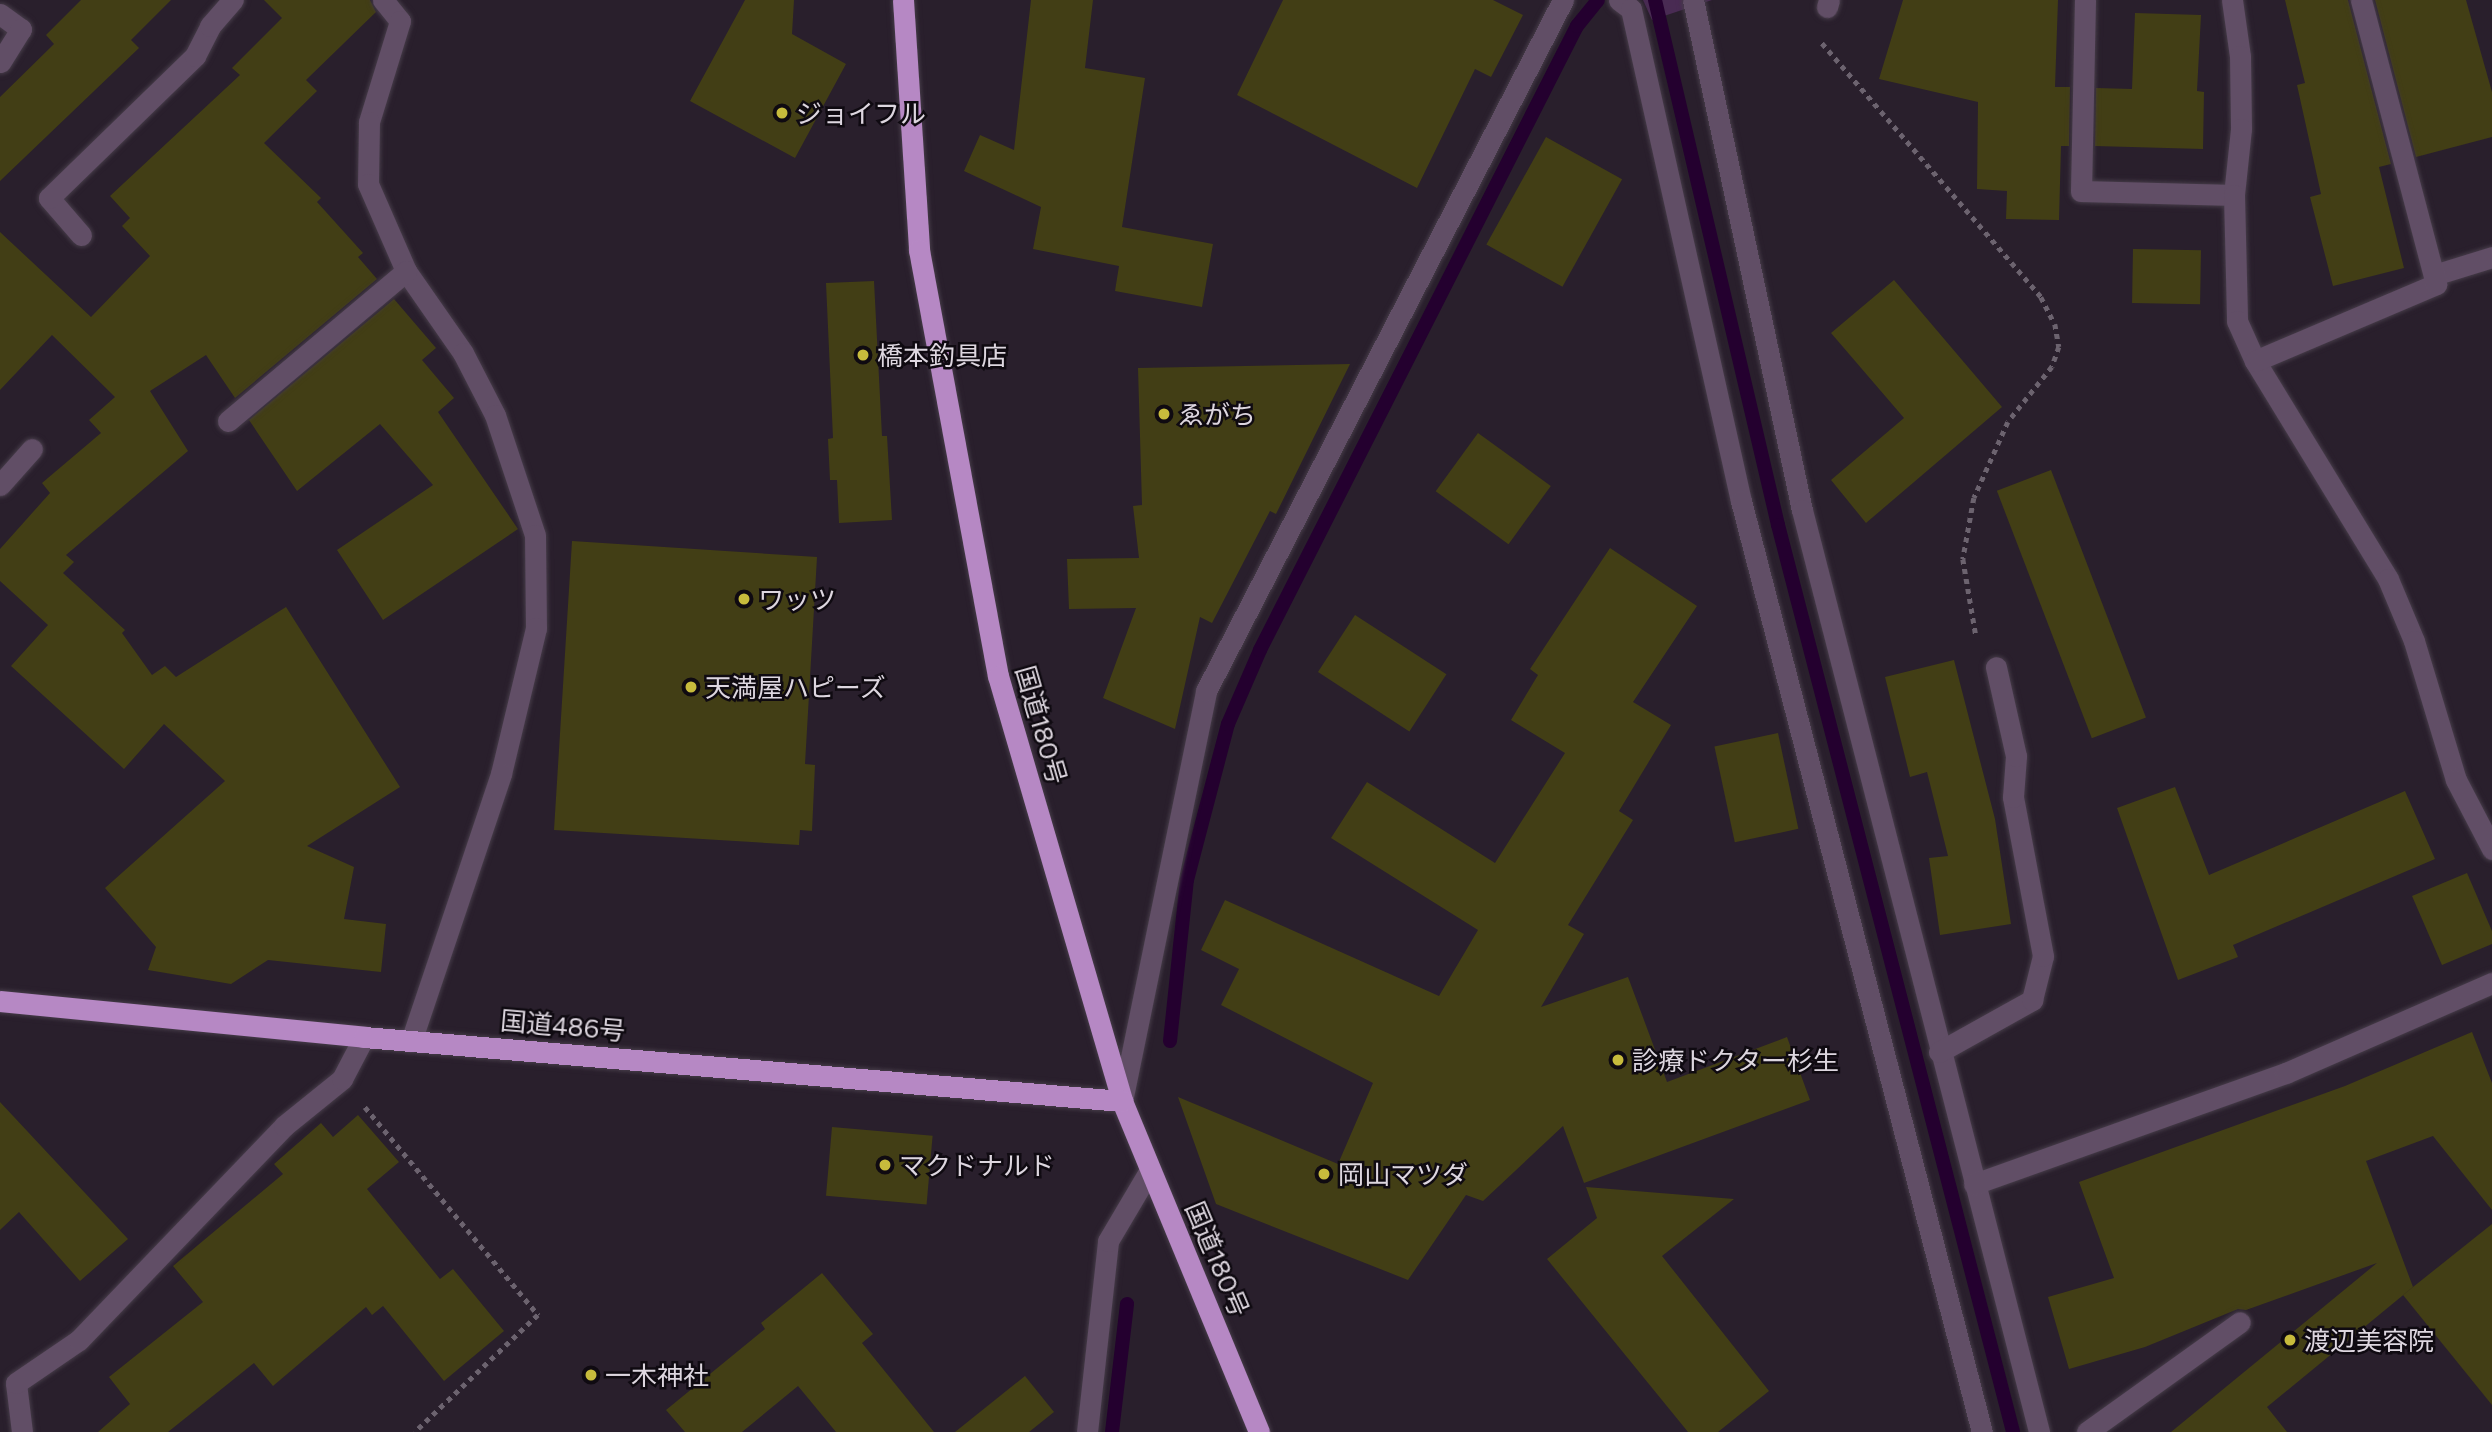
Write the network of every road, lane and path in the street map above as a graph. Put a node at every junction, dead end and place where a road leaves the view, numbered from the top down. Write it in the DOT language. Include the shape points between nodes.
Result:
graph roads {
  1 [pos="233,0"];
  2 [pos="383,0"];
  3 [pos="903,0"];
  4 [pos="1563,0"];
  5 [pos="1619,0"];
  6 [pos="1693,0"];
  7 [pos="2085,0"];
  8 [pos="2232,0"];
  9 [pos="2361,0"];
  10 [pos="0,14"];
  11 [pos="1820,41"];
  12 [pos="0,62"];
  13 [pos="2235,195"];
  14 [pos="82,234"];
  15 [pos="2492,257"];
  16 [pos="406,271"];
  17 [pos="2434,275"];
  18 [pos="2255,361"];
  19 [pos="229,421"];
  20 [pos="32,449"];
  21 [pos="0,485"];
  22 [pos="1996,667"];
  23 [pos="2492,849"];
  24 [pos="2492,983"];
  25 [pos="0,1001"];
  26 [pos="364,1037"];
  27 [pos="411,1041"];
  28 [pos="1939,1052"];
  29 [pos="342,1079"];
  30 [pos="1122,1101"];
  31 [pos="1150,1170"];
  32 [pos="1974,1184"];
  33 [pos="2239,1322"];
  34 [pos="8,1380"];
  35 [pos="22,1432"];
  36 [pos="415,1432"];
  37 [pos="1087,1432"];
  38 [pos="1259,1432"];
  39 [pos="1982,1432"];
  40 [pos="2039,1432"];
  41 [pos="2087,1432"];
  1 -- 14 [label="street" via="210,26 194,56 49,198"];
  2 -- 16 [label="street" via="400,21 369,122 368,184"];
  3 -- 30 [label="highway, 国道180号" via="919,250 998,676"];
  4 -- 30 [label="street" via="1206,691"];
  5 -- 39 [label="street" via="1631,9 1741,502"];
  6 -- 28 [label="street" via="1802,510"];
  7 -- 13 [label="street" via="2081,191"];
  8 -- 13 [label="street" via="2240,56 2241,117"];
  9 -- 17 [label="street"];
  10 -- 12 [label="street" via="21,29"];
  11 -- 22 [label="path" via="2041,297 2055,324 2059,347 2052,367 2008,422 1991,453 1974,498 1963,559 1973,632"];
  13 -- 18 [label="street" via="2237,321"];
  15 -- 17 [label="street"];
  16 -- 19 [label="street"];
  16 -- 27 [label="street" via="463,353 495,415 535,535 536,628 501,774"];
  17 -- 18 [label="street" via="2435,284"];
  18 -- 23 [label="street" via="2388,579 2414,641 2456,780"];
  20 -- 21 [label="street"];
  22 -- 28 [label="street" via="2015,755 2013,797 2043,956 2032,1000"];
  24 -- 32 [label="street" via="2286,1073"];
  25 -- 26 [label="highway, 国道486号"];
  26 -- 27 [label="highway, 国道486号"];
  26 -- 29 [label="street"];
  27 -- 30 [label="highway, 国道486号"];
  28 -- 32 [label="street"];
  29 -- 34 [label="street" via="284,1126 79,1339"];
  29 -- 36 [label="path" via="538,1315"];
  30 -- 31 [label="highway, 国道180号"];
  31 -- 37 [label="street" via="1108,1241"];
  31 -- 38 [label="highway, 国道180号"];
  32 -- 40 [label="street"];
  33 -- 41 [label="street"];
  34 -- 35 [label="street"];
}
